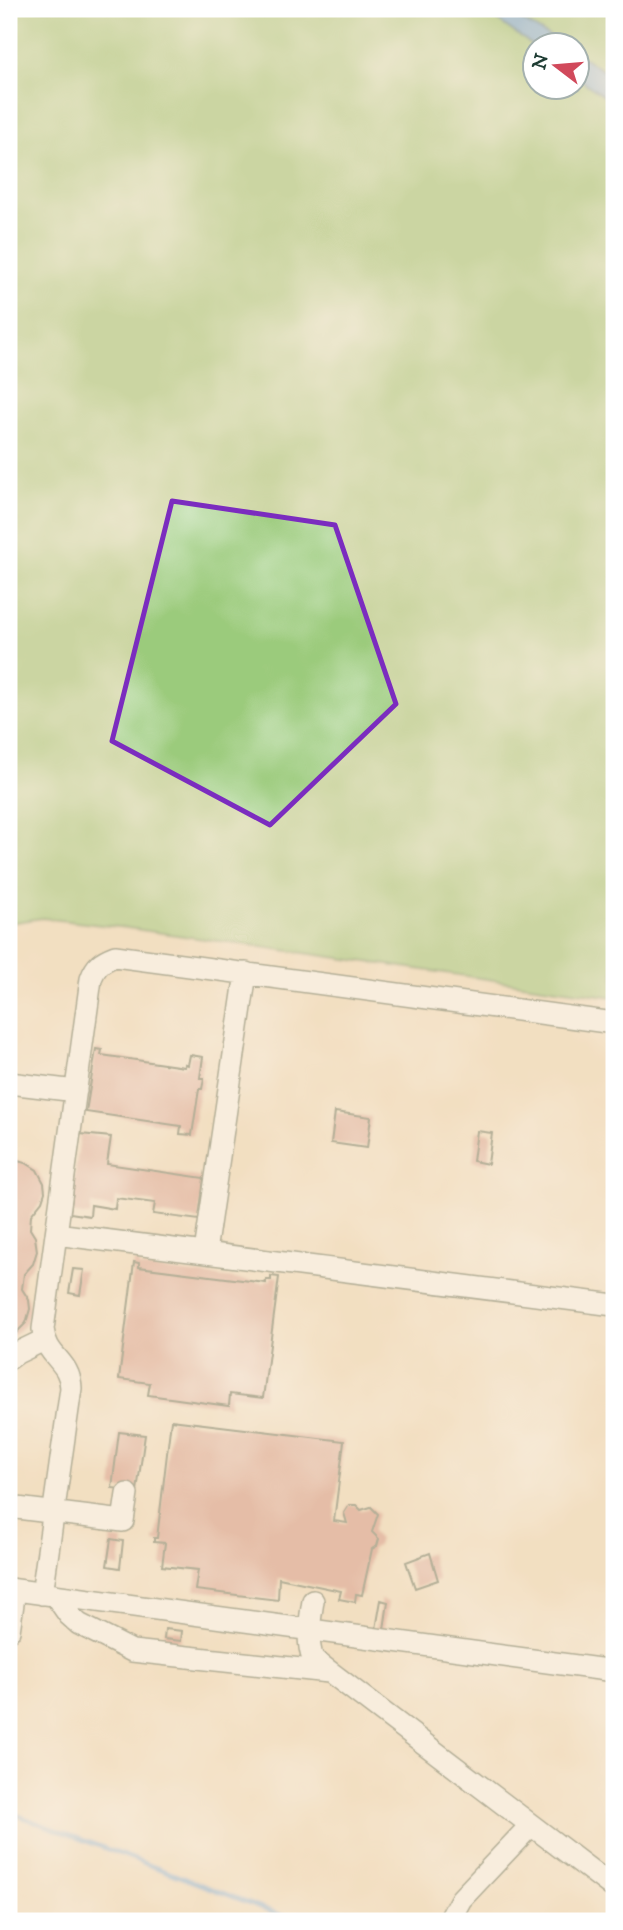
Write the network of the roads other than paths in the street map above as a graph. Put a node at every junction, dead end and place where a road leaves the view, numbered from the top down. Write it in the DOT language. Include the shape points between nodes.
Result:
graph roads {
  1 [pos="246,973"];
  2 [pos="614,1023"];
  3 [pos="9,1083"];
  4 [pos="76,1091"];
  5 [pos="56,1234"];
  6 [pos="205,1252"];
  7 [pos="614,1305"];
  8 [pos="44,1340"];
  9 [pos="9,1359"];
  10 [pos="127,1494"];
  11 [pos="9,1507"];
  12 [pos="54,1512"];
  13 [pos="12,1590"];
  14 [pos="48,1595"];
  15 [pos="313,1601"];
  16 [pos="9,1630"];
  17 [pos="309,1631"];
  18 [pos="614,1671"];
  19 [pos="330,1672"];
  20 [pos="531,1825"];
  21 [pos="614,1888"];
  22 [pos="449,1921"];
  1 -- 2 [label="lane"];
  1 -- 4 [label="lane" via="115,956 103,961 91,979"];
  1 -- 6 [label="lane"];
  3 -- 4 [label="lane"];
  4 -- 5 [label="lane"];
  5 -- 6 [label="lane"];
  5 -- 8 [label="lane"];
  6 -- 7 [label="lane"];
  8 -- 9 [label="lane"];
  8 -- 12 [label="lane" via="70,1376"];
  10 -- 12 [label="lane" via="123,1521"];
  11 -- 12 [label="lane"];
  12 -- 14 [label="lane"];
  13 -- 14 [label="lane"];
  13 -- 16 [label="lane"];
  14 -- 17 [label="lane"];
  14 -- 19 [label="lane" via="79,1624 132,1651"];
  15 -- 17 [label="lane"];
  17 -- 18 [label="lane"];
  17 -- 19 [label="lane" via="313,1659"];
  19 -- 20 [label="lane"];
  20 -- 21 [label="lane"];
  20 -- 22 [label="lane" via="461,1899"];
}
